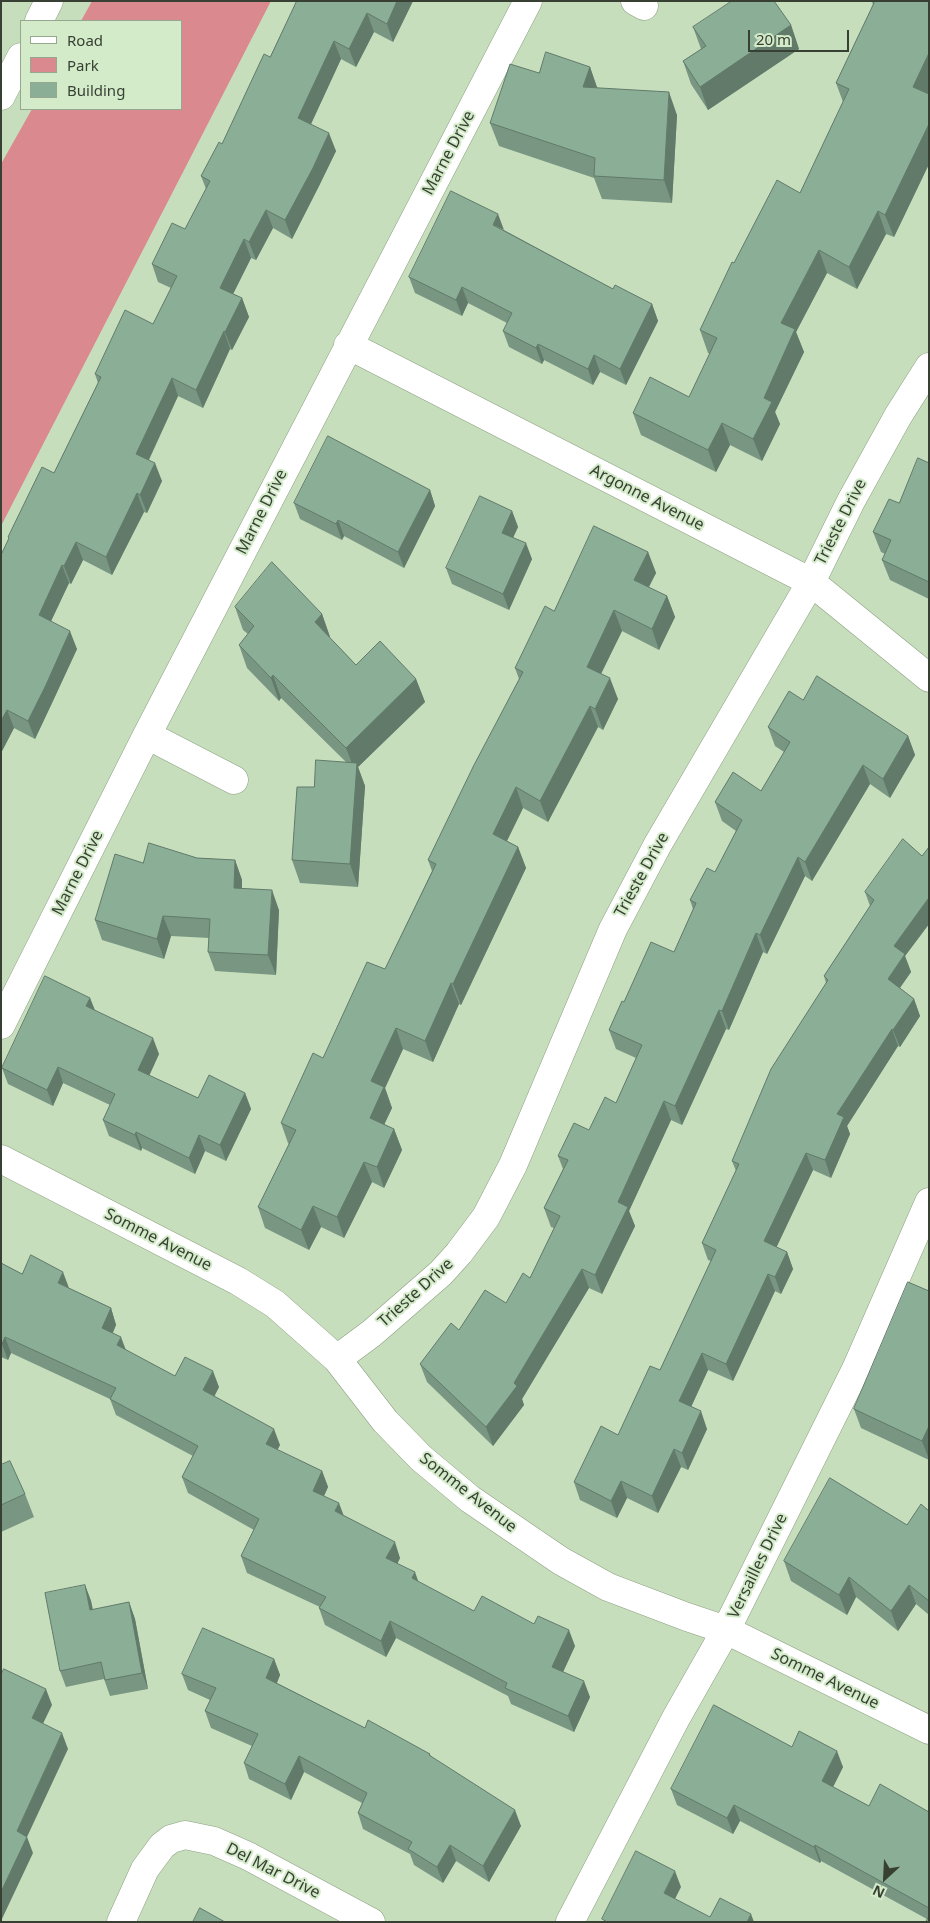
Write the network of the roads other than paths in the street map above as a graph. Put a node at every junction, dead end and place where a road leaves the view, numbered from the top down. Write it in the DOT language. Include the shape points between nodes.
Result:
graph roads {
  1 [pos="49,1"];
  2 [pos="528,1"];
  3 [pos="40,20"];
  4 [pos="20,59"];
  5 [pos="1,96"];
  6 [pos="348,345"];
  7 [pos="929,367"];
  8 [pos="811,582"];
  9 [pos="929,678"];
  10 [pos="147,735"];
  11 [pos="234,780"];
  12 [pos="1,1025"];
  13 [pos="1,1159"];
  14 [pos="928,1207"];
  15 [pos="337,1359"];
  16 [pos="726,1630"];
  17 [pos="929,1730"];
  18 [pos="121,1922"];
  19 [pos="371,1922"];
  20 [pos="570,1922"];
  1 -- 3 [label="street"];
  2 -- 6 [label="street, Marne Drive"];
  4 -- 5 [label="street"];
  6 -- 8 [label="street, Argonne Avenue"];
  6 -- 10 [label="street, Marne Drive"];
  7 -- 8 [label="street, Trieste Drive" via="851,501"];
  8 -- 9 [label="street, Argonne Avenue"];
  8 -- 15 [label="street, Trieste Drive" via="612,929 513,1165 486,1217 441,1273"];
  10 -- 11 [label="street"];
  10 -- 12 [label="street, Marne Drive"];
  13 -- 15 [label="street, Somme Avenue" via="238,1281 275,1304"];
  14 -- 16 [label="street, Versailles Drive" via="856,1369"];
  15 -- 16 [label="street, Somme Avenue" via="385,1421 421,1458 470,1499 561,1561 608,1587"];
  16 -- 17 [label="street, Somme Avenue"];
  16 -- 20 [label="street, Versailles Drive" via="676,1718"];
  18 -- 19 [label="street, Del Mar Drive" via="145,1869 162,1846 184,1835 214,1840"];
}
